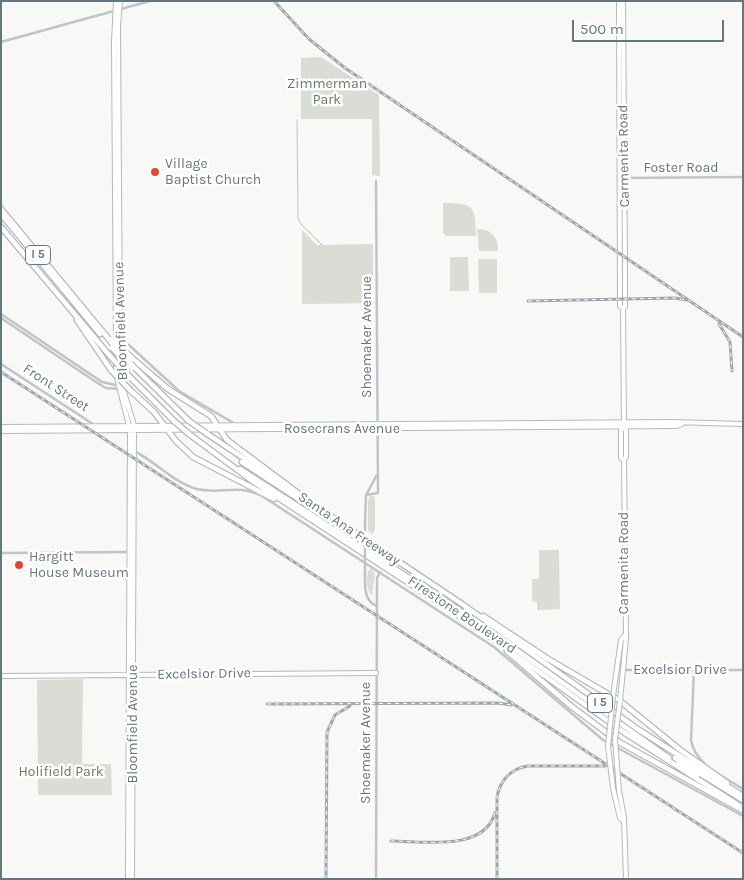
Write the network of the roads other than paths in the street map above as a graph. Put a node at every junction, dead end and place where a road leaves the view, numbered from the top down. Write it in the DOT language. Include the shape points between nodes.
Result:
graph roads {
  1 [pos="116,1"];
  2 [pos="120,1"];
  3 [pos="150,1"];
  4 [pos="618,1"];
  5 [pos="623,1"];
  6 [pos="116,11"];
  7 [pos="1,42"];
  8 [pos="621,52"];
  9 [pos="743,177"];
  10 [pos="622,178"];
  11 [pos="376,180"];
  12 [pos="1,209"];
  13 [pos="1,214"];
  14 [pos="1,227"];
  15 [pos="1,314"];
  16 [pos="74,314"];
  17 [pos="1,318"];
  18 [pos="114,342"];
  19 [pos="1,364"];
  20 [pos="121,387"];
  21 [pos="215,424"];
  22 [pos="743,424"];
  23 [pos="164,425"];
  24 [pos="237,425"];
  25 [pos="624,425"];
  26 [pos="377,426"];
  27 [pos="1,427"];
  28 [pos="132,427"];
  29 [pos="266,427"];
  30 [pos="97,428"];
  31 [pos="168,430"];
  32 [pos="218,430"];
  33 [pos="1,431"];
  34 [pos="132,450"];
  35 [pos="237,455"];
  36 [pos="232,466"];
  37 [pos="378,473"];
  38 [pos="366,494"];
  39 [pos="306,501"];
  40 [pos="316,523"];
  41 [pos="131,551"];
  42 [pos="1,553"];
  43 [pos="130,565"];
  44 [pos="380,572"];
  45 [pos="370,601"];
  46 [pos="377,601"];
  47 [pos="462,604"];
  48 [pos="377,606"];
  49 [pos="475,626"];
  50 [pos="624,636"];
  51 [pos="618,670"];
  52 [pos="624,670"];
  53 [pos="694,670"];
  54 [pos="743,670"];
  55 [pos="376,673"];
  56 [pos="131,675"];
  57 [pos="1,676"];
  58 [pos="613,696"];
  59 [pos="620,701"];
  60 [pos="608,733"];
  61 [pos="615,739"];
  62 [pos="743,789"];
  63 [pos="743,795"];
  64 [pos="743,802"];
  65 [pos="743,809"];
  66 [pos="743,816"];
  67 [pos="622,820"];
  68 [pos="128,879"];
  69 [pos="132,879"];
  70 [pos="376,879"];
  71 [pos="626,879"];
  1 -- 6 [label="main road, Bloomfield Avenue"];
  2 -- 6 [label="main road, Bloomfield Avenue"];
  3 -- 6 [label="street"];
  4 -- 8 [label="main road, Carmenita Road"];
  5 -- 8 [label="main road, Carmenita Road"];
  6 -- 7 [label="street"];
  6 -- 18 [label="main road, Bloomfield Avenue"];
  8 -- 10 [label="main road, Carmenita Road"];
  9 -- 10 [label="street, Foster Road"];
  10 -- 25 [label="main road, Carmenita Road"];
  11 -- 26 [label="street, Shoemaker Avenue"];
  12 -- 18 [label="highway, Santa Ana Freeway / I 5"];
  13 -- 18 [label="highway"];
  14 -- 16 [label="highway, Santa Ana Freeway / I 5"];
  15 -- 20 [label="street" via="96,379"];
  16 -- 23 [label="highway, bridge" via="110,370"];
  16 -- 36 [label="highway, Santa Ana Freeway / I 5, bridge" via="130,378 174,421"];
  17 -- 20 [label="street" via="106,388"];
  18 -- 20 [label="main road, Bloomfield Avenue"];
  18 -- 21 [label="highway, bridge" via="168,390 211,416"];
  18 -- 24 [label="street" via="129,344 179,392"];
  18 -- 35 [label="highway, Santa Ana Freeway / I 5, bridge" via="133,367 189,421"];
  19 -- 30 [label="street, Front Street"];
  20 -- 28 [label="main road, Bloomfield Avenue"];
  21 -- 23 [label="main road, Rosecrans Avenue"];
  21 -- 24 [label="main road, Rosecrans Avenue"];
  21 -- 32 [label="highway"];
  22 -- 25 [label="main road, Rosecrans Avenue"];
  23 -- 28 [label="main road, Rosecrans Avenue"];
  23 -- 31 [label="highway"];
  24 -- 29 [label="main road, Rosecrans Avenue"];
  25 -- 26 [label="main road, Rosecrans Avenue"];
  25 -- 50 [label="main road, Carmenita Road"];
  26 -- 29 [label="main road, Rosecrans Avenue"];
  26 -- 37 [label="street, Shoemaker Avenue"];
  27 -- 30 [label="main road, Rosecrans Avenue"];
  28 -- 30 [label="main road, Rosecrans Avenue"];
  28 -- 31 [label="main road, Rosecrans Avenue"];
  28 -- 34 [label="main road, Bloomfield Avenue"];
  29 -- 32 [label="main road, Rosecrans Avenue"];
  30 -- 33 [label="main road, Rosecrans Avenue"];
  31 -- 32 [label="main road, Rosecrans Avenue"];
  31 -- 40 [label="highway" via="180,446 202,464 262,491"];
  32 -- 39 [label="highway"];
  34 -- 41 [label="main road, Bloomfield Avenue"];
  34 -- 44 [label="street, Firestone Boulevard" via="193,488 245,489 257,494"];
  35 -- 39 [label="highway, Santa Ana Freeway / I 5"];
  35 -- 64 [label="highway" via="251,469 460,607 635,731"];
  36 -- 40 [label="highway, Santa Ana Freeway / I 5"];
  36 -- 64 [label="highway" via="454,607 624,728"];
  37 -- 38 [label="street"];
  37 -- 38 [label="street, Shoemaker Avenue" via="378,493"];
  38 -- 45 [label="street, bridge" via="365,590"];
  39 -- 47 [label="highway, Santa Ana Freeway / I 5"];
  40 -- 49 [label="highway, Santa Ana Freeway / I 5"];
  41 -- 42 [label="street"];
  41 -- 43 [label="main road, Bloomfield Avenue"];
  41 -- 43 [label="main road, Bloomfield Avenue"];
  43 -- 56 [label="main road, Bloomfield Avenue"];
  44 -- 46 [label="street, Shoemaker Avenue"];
  44 -- 66 [label="street, Firestone Boulevard" via="494,647 609,744"];
  45 -- 46 [label="street"];
  45 -- 48 [label="street"];
  46 -- 48 [label="street, Shoemaker Avenue"];
  47 -- 58 [label="highway"];
  47 -- 63 [label="highway, Santa Ana Freeway / I 5" via="639,730"];
  48 -- 55 [label="street, Shoemaker Avenue"];
  49 -- 60 [label="highway"];
  49 -- 65 [label="highway, Santa Ana Freeway / I 5" via="622,731"];
  50 -- 51 [label="main road, Carmenita Road"];
  50 -- 52 [label="main road, Carmenita Road"];
  51 -- 52 [label="street, Excelsior Drive"];
  51 -- 58 [label="main road, Carmenita Road"];
  52 -- 53 [label="street, Excelsior Drive"];
  52 -- 59 [label="main road, Carmenita Road"];
  53 -- 54 [label="street, Excelsior Drive"];
  53 -- 62 [label="street" via="691,738 694,751 702,762"];
  55 -- 56 [label="main road, Excelsior Drive"];
  55 -- 70 [label="street, Shoemaker Avenue"];
  56 -- 57 [label="main road, Excelsior Drive"];
  56 -- 68 [label="main road, Bloomfield Avenue"];
  56 -- 69 [label="main road, Bloomfield Avenue"];
  58 -- 59 [label="highway, bridge"];
  58 -- 60 [label="main road, Carmenita Road, bridge"];
  59 -- 61 [label="main road, Carmenita Road, bridge"];
  59 -- 63 [label="highway" via="679,750"];
  60 -- 61 [label="highway, bridge"];
  60 -- 67 [label="main road, Carmenita Road, bridge" via="608,760"];
  61 -- 65 [label="highway"];
  61 -- 67 [label="main road, Carmenita Road, bridge"];
  67 -- 71 [label="main road, Carmenita Road"];
}
